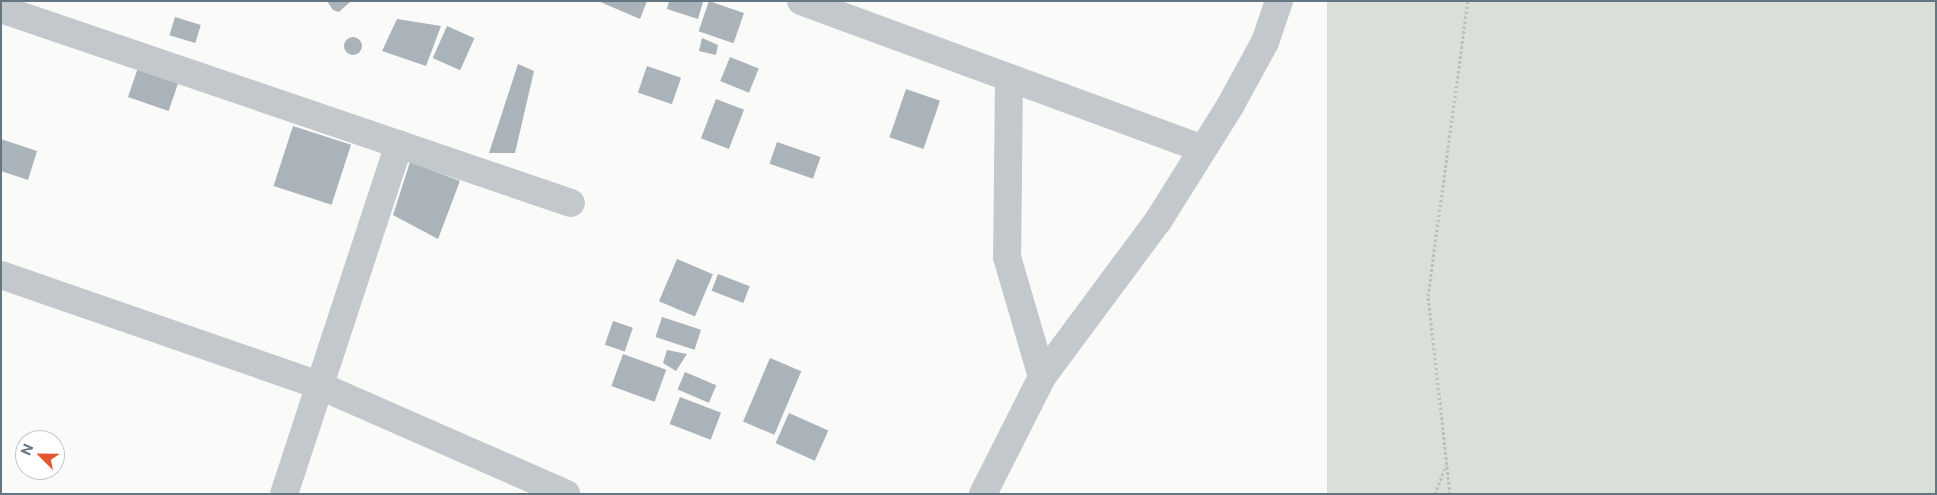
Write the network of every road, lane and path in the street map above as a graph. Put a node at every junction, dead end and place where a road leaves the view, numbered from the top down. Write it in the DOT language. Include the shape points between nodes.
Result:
graph roads {
  1 [pos="801,1"];
  2 [pos="1279,1"];
  3 [pos="1468,1"];
  4 [pos="1,10"];
  5 [pos="1008,78"];
  6 [pos="399,144"];
  7 [pos="1203,149"];
  8 [pos="571,203"];
  9 [pos="1,275"];
  10 [pos="1042,377"];
  11 [pos="318,385"];
  12 [pos="1446,464"];
  13 [pos="284,494"];
  14 [pos="566,494"];
  15 [pos="983,494"];
  16 [pos="1434,494"];
  17 [pos="1450,494"];
  1 -- 5 [label="street"];
  2 -- 7 [label="street" via="1265,42"];
  3 -- 12 [label="path" via="1428,296"];
  4 -- 6 [label="street"];
  5 -- 7 [label="street"];
  5 -- 10 [label="street" via="1007,257"];
  6 -- 8 [label="street"];
  6 -- 11 [label="street"];
  7 -- 10 [label="street" via="1158,221"];
  9 -- 11 [label="street"];
  10 -- 15 [label="street"];
  11 -- 13 [label="street"];
  11 -- 14 [label="street"];
  12 -- 16 [label="path"];
  12 -- 17 [label="path"];
}
